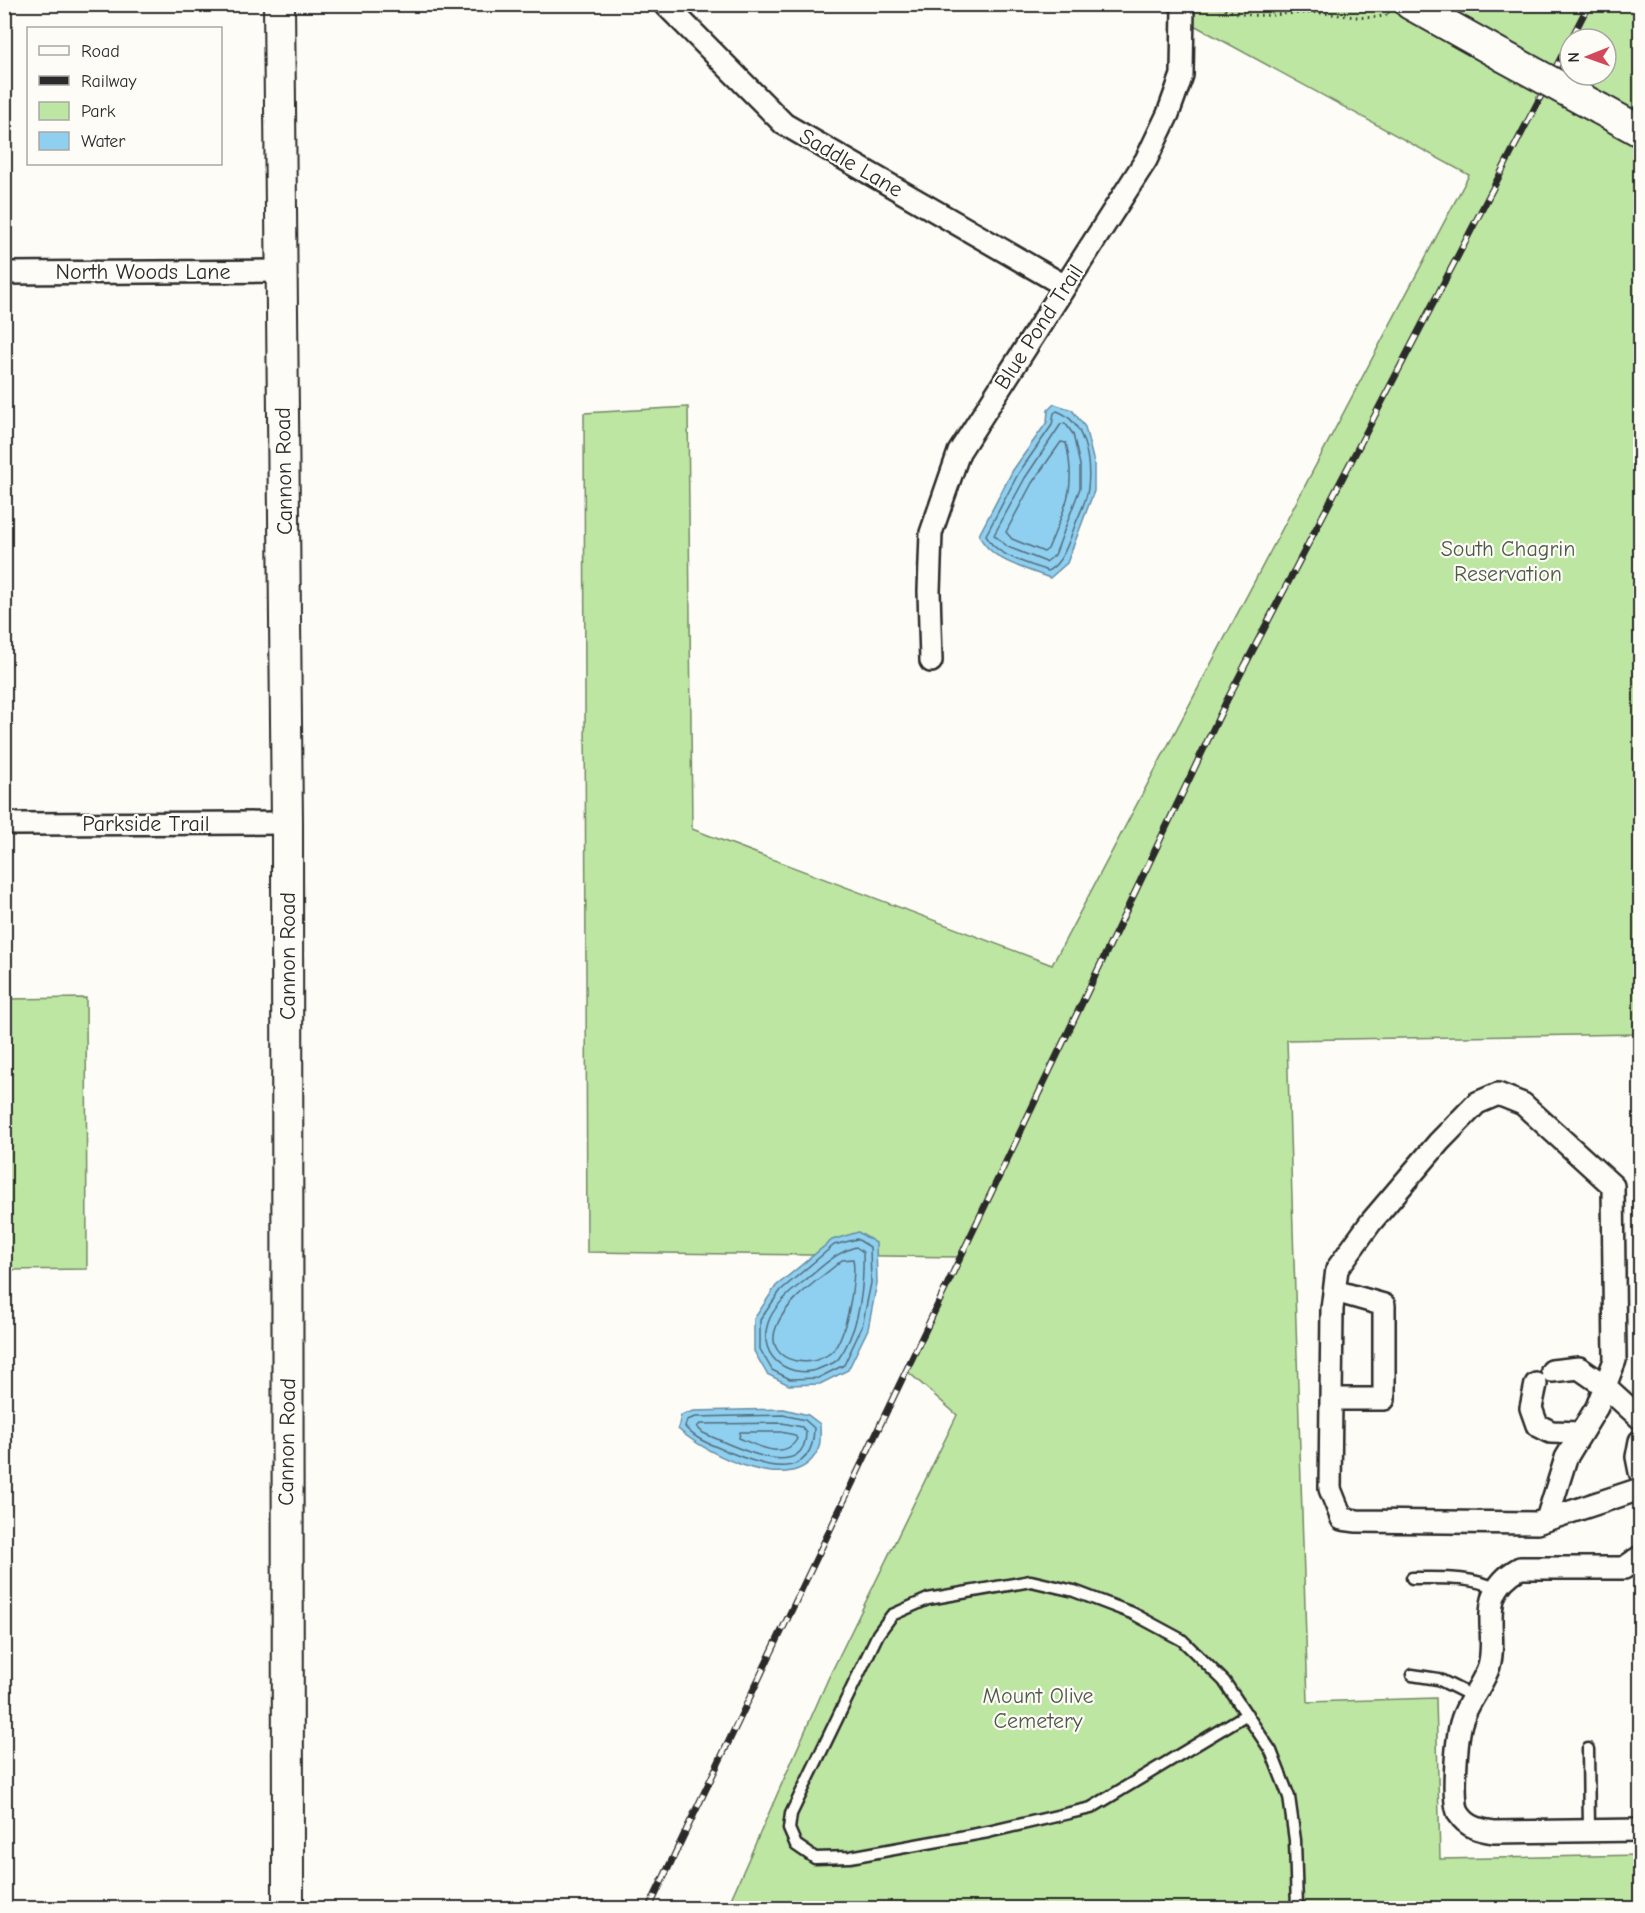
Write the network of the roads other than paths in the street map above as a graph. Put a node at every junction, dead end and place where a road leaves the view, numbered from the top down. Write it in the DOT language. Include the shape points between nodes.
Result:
graph roads {
  1 [pos="279,4"];
  2 [pos="665,4"];
  3 [pos="1183,4"];
  4 [pos="1400,9"];
  5 [pos="1641,131"];
  6 [pos="282,271"];
  7 [pos="4,273"];
  8 [pos="1065,286"];
  9 [pos="931,661"];
  10 [pos="4,821"];
  11 [pos="287,823"];
  12 [pos="1335,1291"];
  13 [pos="1605,1386"];
  14 [pos="1331,1399"];
  15 [pos="1641,1418"];
  16 [pos="1581,1433"];
  17 [pos="1641,1441"];
  18 [pos="1641,1472"];
  19 [pos="1641,1490"];
  20 [pos="1547,1520"];
  21 [pos="1641,1557"];
  22 [pos="1412,1578"];
  23 [pos="1498,1589"];
  24 [pos="1412,1675"];
  25 [pos="1474,1697"];
  26 [pos="1247,1714"];
  27 [pos="1588,1749"];
  28 [pos="1589,1829"];
  29 [pos="1641,1830"];
  30 [pos="288,1908"];
  31 [pos="1297,1908"];
  1 -- 6 [label="main road, Cannon Road"];
  2 -- 8 [label="street, Saddle Lane" via="784,124"];
  3 -- 8 [label="street, Blue Pond Trail" via="1182,75 1168,114 1146,160"];
  4 -- 5 [label="main road, bridge" via="1503,56"];
  6 -- 7 [label="street, North Woods Lane"];
  6 -- 11 [label="main road, Cannon Road"];
  8 -- 9 [label="street, Blue Pond Trail" via="959,452 931,533"];
  10 -- 11 [label="street, Parkside Trail"];
  11 -- 30 [label="main road, Cannon Road"];
  12 -- 13 [label="street" via="1337,1269 1371,1222 1477,1103 1498,1094 1523,1104 1613,1186 1615,1360"];
  12 -- 14 [label="street"];
  12 -- 14 [label="street" via="1384,1305 1384,1399"];
  13 -- 15 [label="street"];
  13 -- 16 [label="street"];
  13 -- 16 [label="street" via="1580,1368 1544,1377 1532,1408 1538,1425 1551,1432"];
  14 -- 20 [label="street" via="1330,1489 1342,1518"];
  16 -- 20 [label="street" via="1566,1458"];
  17 -- 18 [label="street" via="1637,1457"];
  19 -- 20 [label="street"];
  21 -- 23 [label="street" via="1623,1568 1520,1568 1509,1574"];
  22 -- 23 [label="lane" via="1465,1578"];
  23 -- 25 [label="street" via="1492,1602 1489,1665"];
  24 -- 25 [label="lane" via="1438,1679"];
  25 -- 28 [label="street" via="1462,1718 1456,1746 1457,1812 1478,1829 1494,1832"];
  26 -- 26 [label="lane" via="1224,1681 1182,1640 1132,1612 1074,1591 1031,1581 928,1599 892,1615 878,1634 791,1814 789,1829 796,1845 815,1858 850,1857 1091,1808"];
  26 -- 31 [label="lane" via="1271,1751 1289,1797 1296,1840"];
  27 -- 28 [label="lane"];
  28 -- 29 [label="street"];
}
